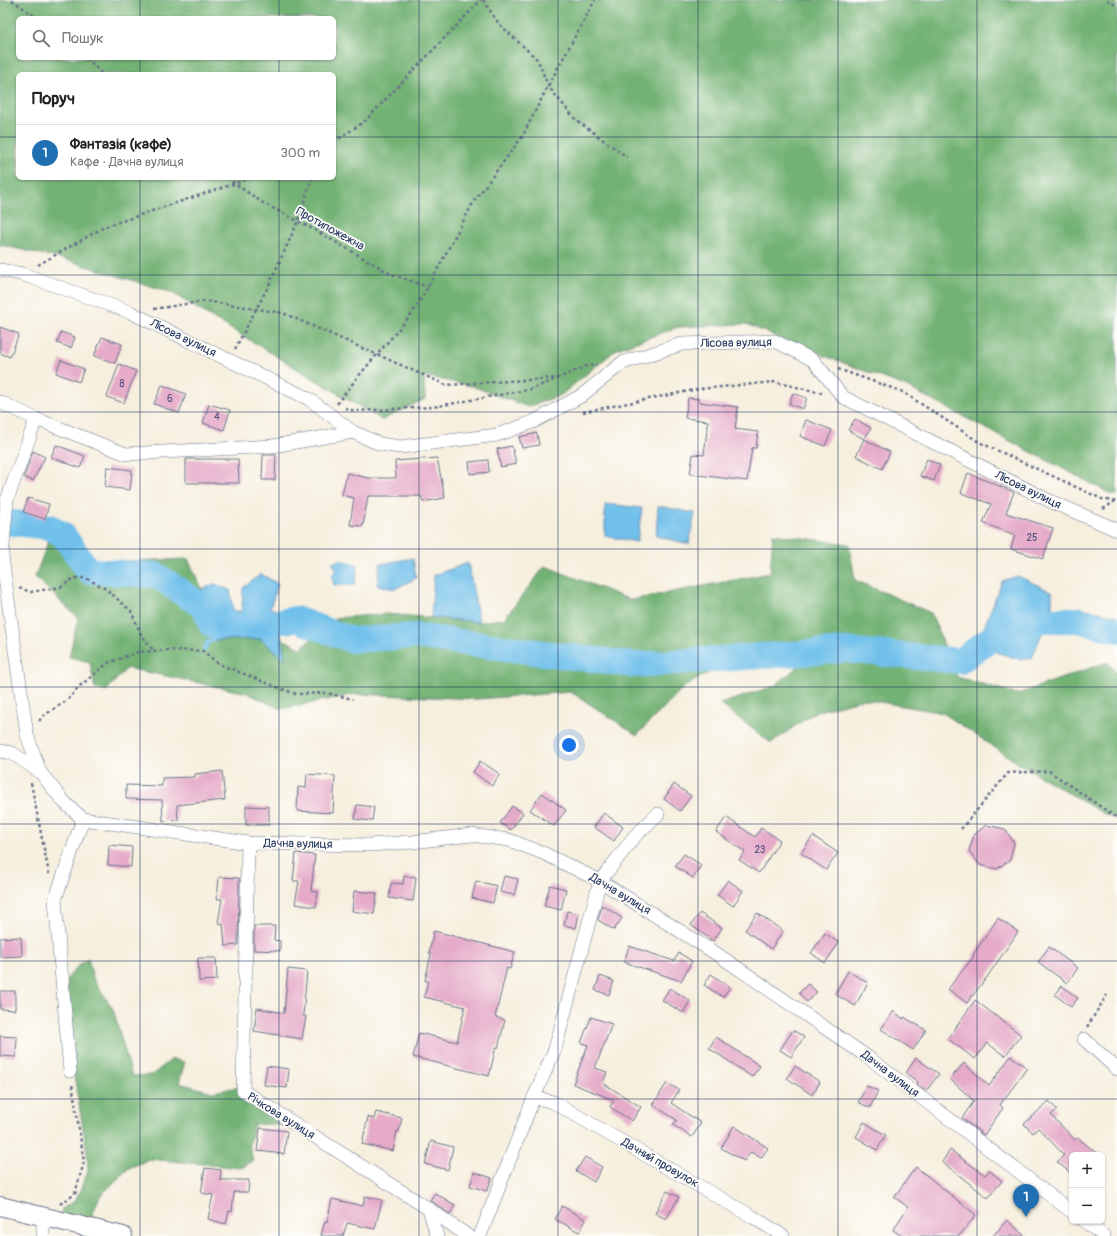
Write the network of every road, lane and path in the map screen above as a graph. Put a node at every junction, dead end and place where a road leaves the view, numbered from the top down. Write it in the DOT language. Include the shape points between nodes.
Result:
graph roads {
  1 [pos="12,0"];
  2 [pos="482,0"];
  3 [pos="595,0"];
  4 [pos="1107,0"];
  5 [pos="1117,6"];
  6 [pos="34,16"];
  7 [pos="90,60"];
  8 [pos="100,72"];
  9 [pos="548,86"];
  10 [pos="336,141"];
  11 [pos="627,156"];
  12 [pos="230,180"];
  13 [pos="245,180"];
  14 [pos="311,180"];
  15 [pos="235,183"];
  16 [pos="298,221"];
  17 [pos="0,270"];
  18 [pos="22,274"];
  19 [pos="428,287"];
  20 [pos="256,309"];
  21 [pos="130,312"];
  22 [pos="378,354"];
  23 [pos="229,360"];
  24 [pos="622,363"];
  25 [pos="836,368"];
  26 [pos="558,378"];
  27 [pos="843,397"];
  28 [pos="0,402"];
  29 [pos="578,413"];
  30 [pos="36,419"];
  31 [pos="353,432"];
  32 [pos="1117,502"];
  33 [pos="1117,530"];
  34 [pos="6,584"];
  35 [pos="154,651"];
  36 [pos="353,699"];
  37 [pos="27,735"];
  38 [pos="0,751"];
  39 [pos="28,765"];
  40 [pos="40,772"];
  41 [pos="658,814"];
  42 [pos="1117,818"];
  43 [pos="83,819"];
  44 [pos="961,829"];
  45 [pos="248,843"];
  46 [pos="600,881"];
  47 [pos="54,900"];
  48 [pos="1107,995"];
  49 [pos="1084,1039"];
  50 [pos="1117,1069"];
  51 [pos="70,1071"];
  52 [pos="534,1097"];
  53 [pos="0,1206"];
  54 [pos="429,1209"];
  55 [pos="1069,1210"];
  56 [pos="43,1217"];
  57 [pos="1088,1224"];
  58 [pos="43,1236"];
  59 [pos="123,1236"];
  60 [pos="437,1236"];
  61 [pos="468,1236"];
  62 [pos="480,1236"];
  63 [pos="783,1236"];
  64 [pos="1104,1236"];
  1 -- 6 [label="path"];
  2 -- 9 [label="path" via="499,24 538,60"];
  2 -- 10 [label="path" via="365,121"];
  3 -- 9 [label="path"];
  4 -- 5 [label="path"];
  7 -- 8 [label="path"];
  9 -- 11 [label="path" via="576,120"];
  9 -- 19 [label="path" via="522,137 474,200"];
  12 -- 15 [label="path, Протипожежна"];
  13 -- 15 [label="path"];
  14 -- 16 [label="path"];
  15 -- 16 [label="path, Протипожежна" via="263,203"];
  15 -- 18 [label="path" via="104,227"];
  16 -- 19 [label="path, Протипожежна" via="391,274"];
  16 -- 20 [label="path"];
  17 -- 18 [label="street, Лісова вулиця"];
  18 -- 21 [label="street, Лісова вулиця"];
  19 -- 22 [label="path" via="411,315"];
  20 -- 21 [label="path" via="205,301"];
  20 -- 22 [label="path" via="283,313"];
  20 -- 23 [label="path"];
  21 -- 23 [label="street, Лісова вулиця"];
  22 -- 26 [label="path" via="446,385"];
  22 -- 26 [label="path" via="335,406 355,411 433,407 532,389"];
  23 -- 31 [label="street, Лісова вулиця" via="310,399"];
  24 -- 26 [label="path" via="587,366"];
  24 -- 27 [label="street, Лісова вулиця" via="682,344 775,341 813,360"];
  24 -- 31 [label="street, Лісова вулиця" via="582,396 533,422 497,435 400,447 380,444"];
  25 -- 32 [label="path" via="903,392 979,442 1102,499"];
  27 -- 29 [label="path" via="775,382 699,389"];
  27 -- 33 [label="street, Лісова вулиця" via="1050,501"];
  28 -- 30 [label="street"];
  30 -- 31 [label="street" via="126,454 273,446"];
  30 -- 34 [label="street" via="8,500 2,557"];
  34 -- 35 [label="path" via="31,592 61,587 74,578 86,578 106,589 130,611 140,634"];
  34 -- 37 [label="street"];
  35 -- 36 [label="path" via="203,651 219,664 296,694 326,693"];
  35 -- 37 [label="path" via="138,652 108,663 66,701 43,716"];
  37 -- 40 [label="street"];
  38 -- 39 [label="street" via="12,753"];
  39 -- 40 [label="street"];
  39 -- 47 [label="path"];
  40 -- 43 [label="street" via="64,802"];
  41 -- 46 [label="street" via="634,837"];
  42 -- 44 [label="path" via="1049,771 1008,773"];
  43 -- 45 [label="street, Дачна вулиця"];
  43 -- 47 [label="street"];
  45 -- 46 [label="street, Дачна вулиця" via="370,845 471,835 509,840 543,853"];
  45 -- 54 [label="street, Річкова вулиця" via="242,1091"];
  46 -- 52 [label="street" via="555,1049"];
  46 -- 55 [label="street, Дачна вулиця" via="720,956 869,1058"];
  47 -- 51 [label="street"];
  48 -- 49 [label="path" via="1082,1033"];
  49 -- 50 [label="street"];
  51 -- 56 [label="path" via="84,1162 75,1194"];
  52 -- 62 [label="street"];
  52 -- 63 [label="street, Дачний провулок" via="553,1102"];
  53 -- 56 [label="street"];
  54 -- 60 [label="street"];
  54 -- 61 [label="street, Річкова вулиця"];
  56 -- 58 [label="street"];
  56 -- 59 [label="street"];
  57 -- 64 [label="street"];
}
